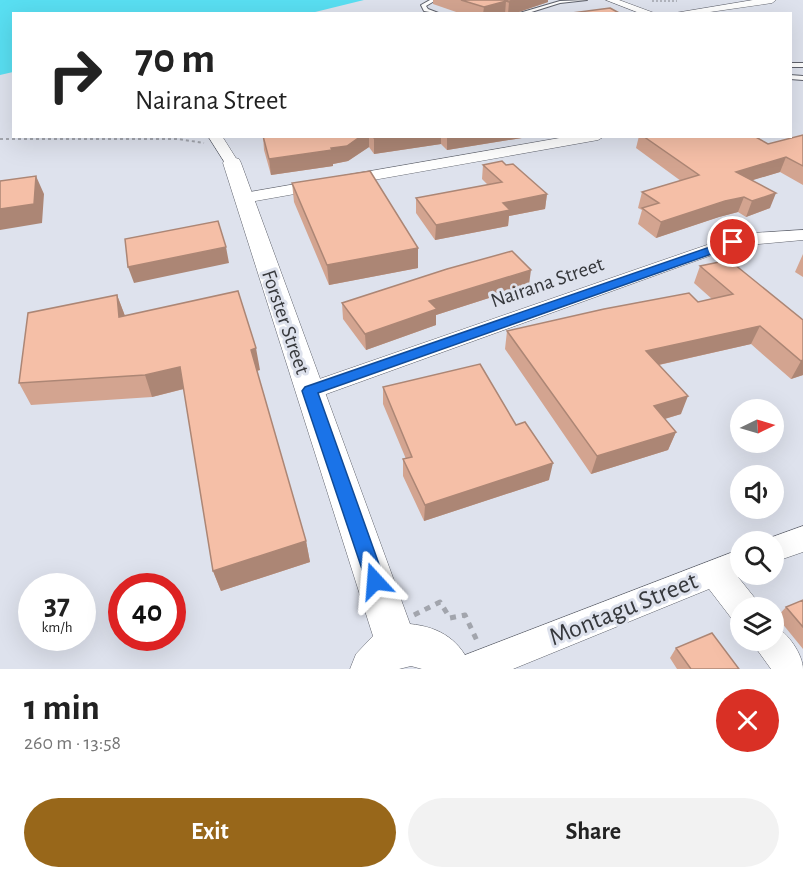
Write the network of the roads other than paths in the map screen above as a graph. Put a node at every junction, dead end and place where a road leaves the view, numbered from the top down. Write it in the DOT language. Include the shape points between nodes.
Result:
graph roads {
  1 [pos="434,0"];
  2 [pos="554,0"];
  3 [pos="585,0"];
  4 [pos="610,0"];
  5 [pos="772,0"];
  6 [pos="560,2"];
  7 [pos="432,12"];
  8 [pos="525,12"];
  9 [pos="647,12"];
  10 [pos="687,12"];
  11 [pos="803,59"];
  12 [pos="792,65"];
  13 [pos="803,65"];
  14 [pos="587,138"];
  15 [pos="223,148"];
  16 [pos="244,198"];
  17 [pos="803,235"];
  18 [pos="310,391"];
  19 [pos="803,539"];
  20 [pos="784,546"];
  21 [pos="728,567"];
  22 [pos="739,597"];
  23 [pos="777,651"];
  24 [pos="384,658"];
  25 [pos="451,669"];
  26 [pos="472,669"];
  27 [pos="791,669"];
  1 -- 7 [label="lane" via="423,5"];
  2 -- 6 [label="lane"];
  3 -- 6 [label="lane"];
  4 -- 9 [label="street"];
  5 -- 10 [label="street"];
  6 -- 8 [label="lane"];
  11 -- 12 [label="lane"];
  12 -- 13 [label="lane"];
  14 -- 16 [label="street"];
  15 -- 16 [label="street, Forster Street"];
  16 -- 18 [label="street, Forster Street"];
  17 -- 18 [label="street, Nairana Street" via="733,242"];
  18 -- 24 [label="street, Forster Street"];
  19 -- 20 [label="street"];
  21 -- 22 [label="street"];
  21 -- 26 [label="street, Montagu Street"];
  23 -- 27 [label="street"];
  24 -- 25 [label="street" via="411,644 424,646 437,652"];
}
